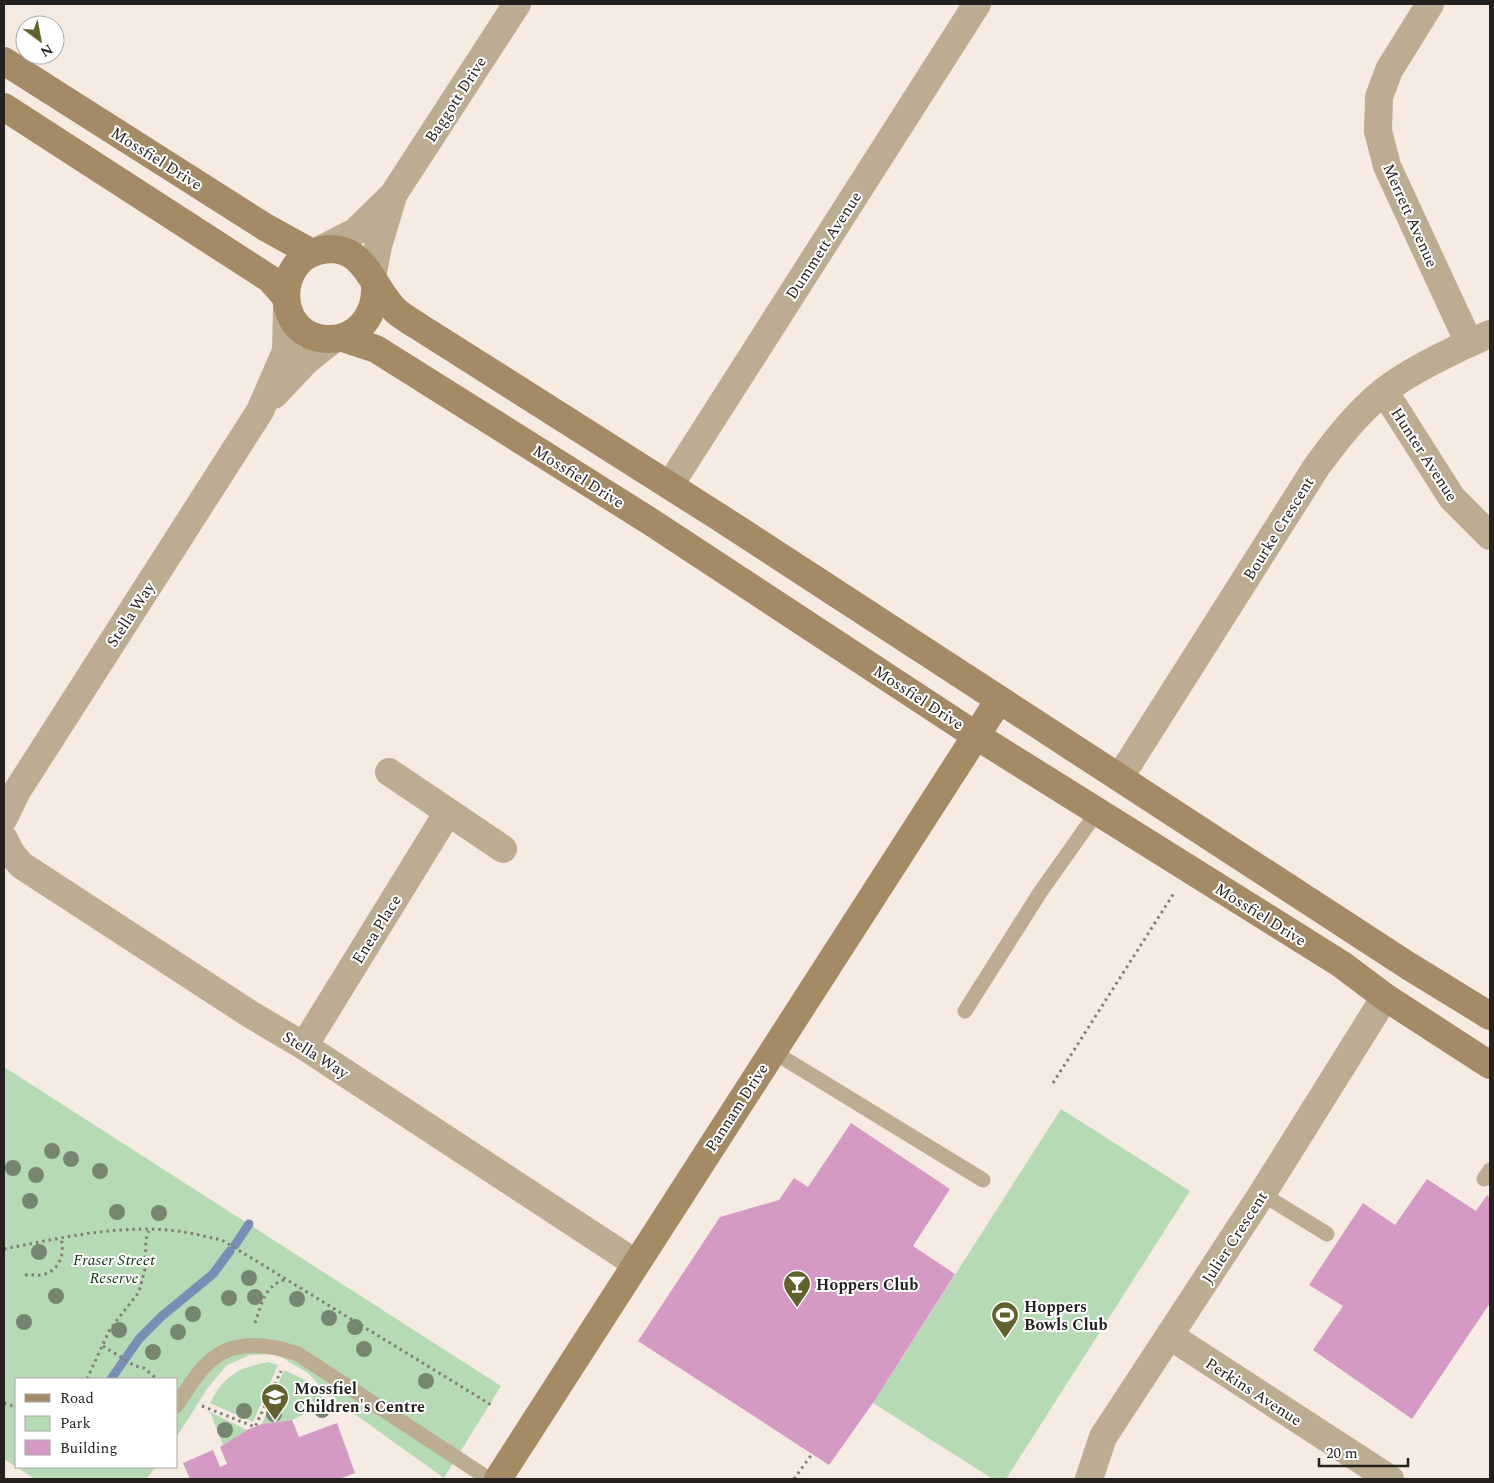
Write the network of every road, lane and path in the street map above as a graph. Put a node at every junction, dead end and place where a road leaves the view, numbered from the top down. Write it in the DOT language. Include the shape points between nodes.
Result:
graph roads {
  1 [pos="517,4"];
  2 [pos="977,4"];
  3 [pos="1430,4"];
  4 [pos="4,61"];
  5 [pos="4,107"];
  6 [pos="159,159"];
  7 [pos="137,194"];
  8 [pos="393,195"];
  9 [pos="316,252"];
  10 [pos="373,281"];
  11 [pos="286,302"];
  12 [pos="1480,338"];
  13 [pos="337,339"];
  14 [pos="1384,391"];
  15 [pos="260,411"];
  16 [pos="670,485"];
  17 [pos="648,520"];
  18 [pos="1490,536"];
  19 [pos="999,700"];
  20 [pos="976,734"];
  21 [pos="389,772"];
  22 [pos="1120,777"];
  23 [pos="448,812"];
  24 [pos="1097,812"];
  25 [pos="4,818"];
  26 [pos="4,839"];
  27 [pos="503,849"];
  28 [pos="1189,869"];
  29 [pos="1407,965"];
  30 [pos="1385,998"];
  31 [pos="965,1011"];
  32 [pos="1490,1016"];
  33 [pos="304,1046"];
  34 [pos="772,1051"];
  35 [pos="1490,1065"];
  36 [pos="1052,1083"];
  37 [pos="983,1180"];
  38 [pos="1262,1194"];
  39 [pos="149,1231"];
  40 [pos="1327,1234"];
  41 [pos="61,1238"];
  42 [pos="4,1248"];
  43 [pos="635,1264"];
  44 [pos="26,1275"];
  45 [pos="288,1279"];
  46 [pos="1170,1336"];
  47 [pos="247,1345"];
  48 [pos="103,1346"];
  49 [pos="293,1352"];
  50 [pos="87,1378"];
  51 [pos="156,1378"];
  52 [pos="178,1404"];
  53 [pos="493,1406"];
  54 [pos="812,1454"];
  55 [pos="489,1479"];
  56 [pos="498,1479"];
  57 [pos="794,1479"];
  58 [pos="1089,1479"];
  59 [pos="1390,1479"];
  1 -- 8 [label="street, Baggott Drive"];
  2 -- 16 [label="street, Dummett Avenue"];
  3 -- 12 [label="street, Merrett Avenue" via="1389,70 1379,97 1378,131 1387,166"];
  4 -- 6 [label="street, Mossfiel Drive"];
  5 -- 7 [label="street"];
  6 -- 7 [label="street"];
  6 -- 9 [label="street, Mossfiel Drive" via="266,227"];
  7 -- 11 [label="street" via="270,279"];
  8 -- 9 [label="street, Baggott Drive" via="356,232"];
  8 -- 10 [label="street, Baggott Drive" via="378,246"];
  9 -- 10 [label="street" via="336,249 351,254 364,264"];
  9 -- 11 [label="street" via="298,263 288,279"];
  10 -- 13 [label="street" via="376,298 365,323 355,332"];
  10 -- 16 [label="street" via="396,310 421,328"];
  11 -- 13 [label="street" via="294,321 304,332 318,338"];
  11 -- 15 [label="street, Stella Way" via="286,351"];
  12 -- 14 [label="street, Bourke Crescent"];
  13 -- 15 [label="street, Stella Way" via="306,361"];
  13 -- 17 [label="street, Mossfiel Drive" via="376,349"];
  14 -- 18 [label="street, Hunter Avenue" via="1452,498"];
  14 -- 22 [label="street, Bourke Crescent" via="1345,428 1317,466"];
  15 -- 25 [label="street, Stella Way" via="16,791"];
  16 -- 17 [label="street"];
  16 -- 19 [label="street"];
  17 -- 20 [label="street, Mossfiel Drive"];
  19 -- 20 [label="street, Pannam Drive"];
  19 -- 22 [label="street"];
  20 -- 24 [label="street, Mossfiel Drive"];
  20 -- 34 [label="street, Pannam Drive"];
  21 -- 23 [label="street"];
  22 -- 24 [label="street"];
  22 -- 29 [label="street"];
  23 -- 27 [label="street"];
  23 -- 33 [label="street, Enea Place"];
  24 -- 28 [label="street, Mossfiel Drive"];
  24 -- 31 [label="lane" via="1041,891"];
  26 -- 33 [label="street, Stella Way" via="10,853 21,865"];
  28 -- 30 [label="street, Mossfiel Drive" via="1341,964"];
  28 -- 36 [label="path"];
  29 -- 30 [label="street"];
  29 -- 32 [label="street"];
  30 -- 35 [label="street, Mossfiel Drive"];
  30 -- 38 [label="street, Julier Crescent"];
  33 -- 43 [label="street, Stella Way"];
  34 -- 37 [label="lane"];
  34 -- 43 [label="street, Pannam Drive"];
  38 -- 40 [label="lane"];
  38 -- 46 [label="street, Julier Crescent"];
  39 -- 41 [label="path"];
  39 -- 45 [label="path" via="176,1231 222,1240"];
  39 -- 48 [label="path" via="145,1269 138,1292 110,1329"];
  41 -- 42 [label="path"];
  41 -- 44 [label="path" via="64,1248 54,1270 41,1275"];
  43 -- 56 [label="street, Pannam Drive"];
  45 -- 47 [label="path" via="276,1282 265,1295"];
  45 -- 53 [label="path"];
  46 -- 58 [label="street, Julier Crescent" via="1103,1437"];
  46 -- 59 [label="street, Perkins Avenue"];
  47 -- 49 [label="lane"];
  47 -- 52 [label="lane" via="230,1349 208,1362"];
  48 -- 50 [label="path"];
  48 -- 51 [label="path"];
  49 -- 52 [label="path" via="286,1360 255,1427 198,1404"];
  49 -- 55 [label="lane"];
  54 -- 57 [label="path"];
}
